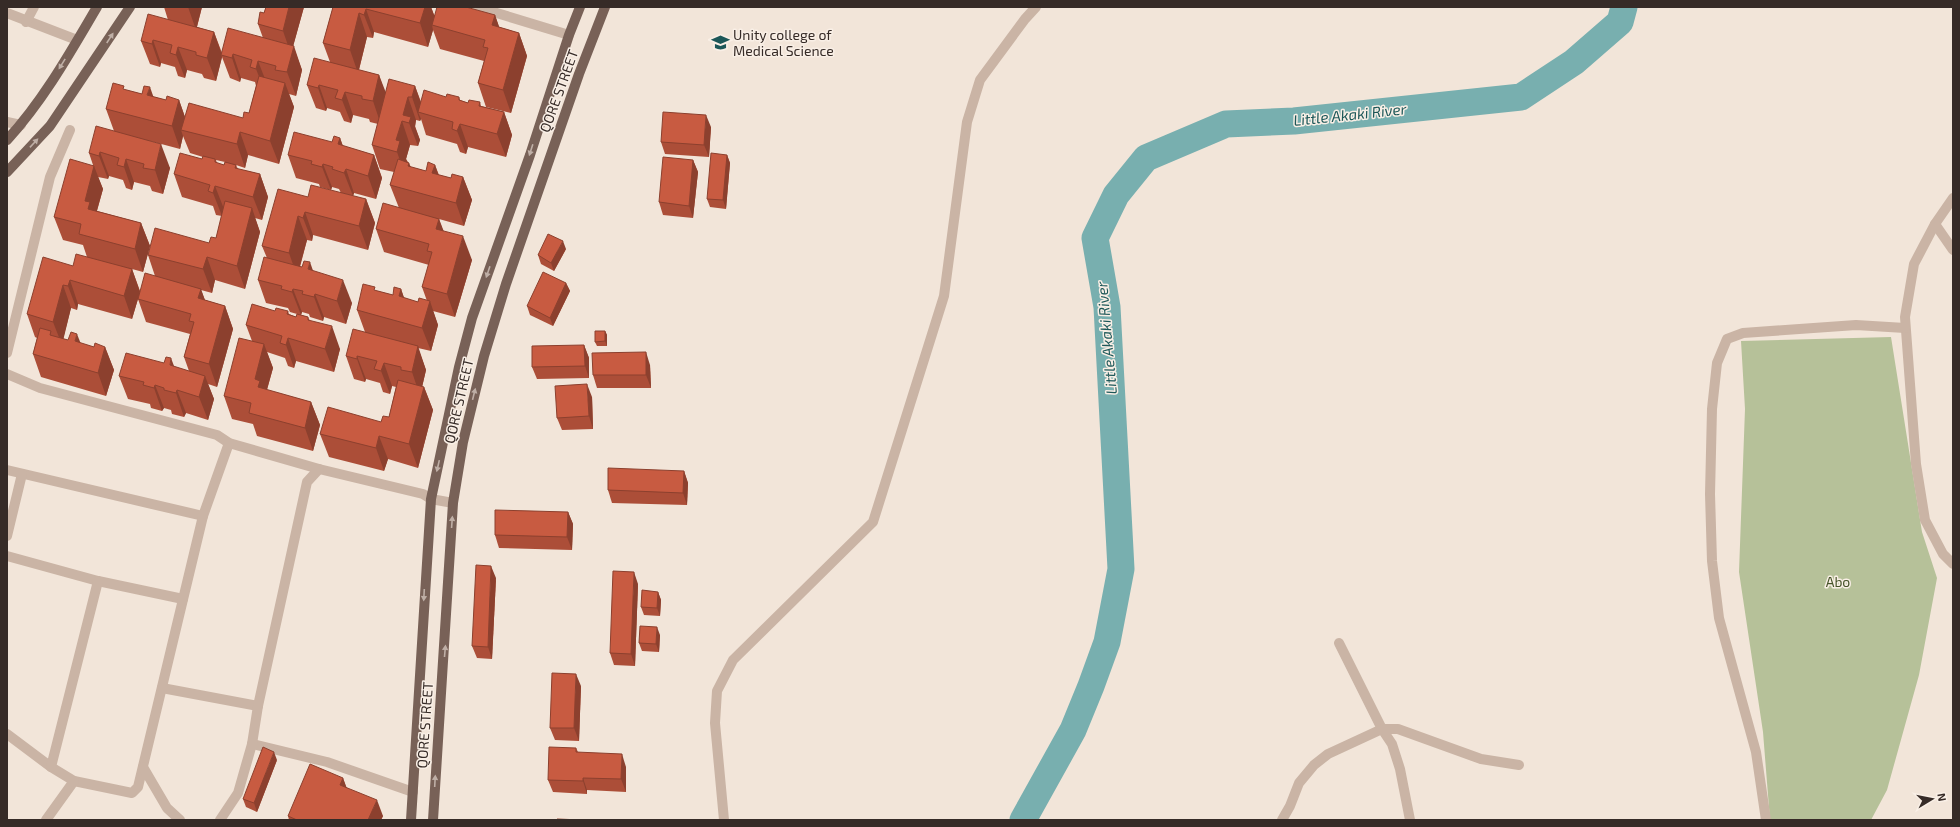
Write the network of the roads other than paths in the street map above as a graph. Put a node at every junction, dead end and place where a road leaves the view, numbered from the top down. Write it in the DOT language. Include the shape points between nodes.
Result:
graph roads {
  1 [pos="34,7"];
  2 [pos="97,7"];
  3 [pos="130,7"];
  4 [pos="477,7"];
  5 [pos="580,7"];
  6 [pos="605,7"];
  7 [pos="1036,7"];
  8 [pos="7,13"];
  9 [pos="26,22"];
  10 [pos="569,35"];
  11 [pos="77,40"];
  12 [pos="7,122"];
  13 [pos="21,126"];
  14 [pos="70,130"];
  15 [pos="7,140"];
  16 [pos="7,172"];
  17 [pos="1953,198"];
  18 [pos="1935,224"];
  19 [pos="1953,250"];
  20 [pos="1905,328"];
  21 [pos="7,353"];
  22 [pos="7,374"];
  23 [pos="229,442"];
  24 [pos="319,469"];
  25 [pos="7,470"];
  26 [pos="22,474"];
  27 [pos="431,499"];
  28 [pos="453,503"];
  29 [pos="203,516"];
  30 [pos="7,536"];
  31 [pos="7,556"];
  32 [pos="1953,564"];
  33 [pos="98,581"];
  34 [pos="184,599"];
  35 [pos="1339,642"];
  36 [pos="162,688"];
  37 [pos="258,706"];
  38 [pos="1382,728"];
  39 [pos="7,734"];
  40 [pos="252,744"];
  41 [pos="1518,765"];
  42 [pos="51,767"];
  43 [pos="143,768"];
  44 [pos="74,781"];
  45 [pos="413,792"];
  46 [pos="46,820"];
  47 [pos="180,820"];
  48 [pos="220,820"];
  49 [pos="411,820"];
  50 [pos="433,820"];
  51 [pos="724,820"];
  52 [pos="1282,820"];
  53 [pos="1410,820"];
  54 [pos="1766,820"];
  1 -- 9 [label="street"];
  2 -- 11 [label="main road"];
  16 -- 3 [label="main road, one-way" via="50,126"];
  4 -- 10 [label="street"];
  5 -- 10 [label="main road, QORE STREET"];
  28 -- 6 [label="main road, QORE STREET, one-way" via="463,442 484,356 506,284"];
  7 -- 51 [label="street" via="980,80 967,122 944,296 873,522 733,660 717,691 715,723"];
  8 -- 9 [label="street"];
  9 -- 11 [label="street"];
  10 -- 27 [label="main road, QORE STREET, one-way" via="530,155 472,318 459,366"];
  11 -- 13 [label="main road, one-way"];
  12 -- 13 [label="street"];
  13 -- 15 [label="main road"];
  14 -- 21 [label="street" via="50,177"];
  17 -- 18 [label="street"];
  18 -- 19 [label="street"];
  18 -- 20 [label="street" via="1914,264"];
  20 -- 32 [label="street" via="1916,464 1925,520 1943,554"];
  20 -- 54 [label="street" via="1856,325 1743,333 1727,339 1717,363 1712,409 1712,561 1719,618 1756,752"];
  22 -- 23 [label="street" via="40,388 217,435"];
  23 -- 24 [label="street"];
  23 -- 29 [label="street"];
  24 -- 27 [label="street" via="423,494"];
  24 -- 37 [label="street" via="307,482"];
  25 -- 26 [label="street"];
  26 -- 29 [label="street"];
  26 -- 30 [label="street"];
  27 -- 28 [label="street"];
  27 -- 45 [label="main road, QORE STREET, one-way"];
  50 -- 28 [label="main road, QORE STREET, one-way"];
  29 -- 34 [label="street"];
  31 -- 33 [label="street"];
  33 -- 34 [label="street"];
  33 -- 42 [label="street"];
  34 -- 36 [label="street"];
  35 -- 38 [label="street"];
  36 -- 37 [label="street"];
  36 -- 43 [label="street"];
  37 -- 40 [label="street"];
  38 -- 41 [label="street" via="1398,729 1481,759"];
  38 -- 52 [label="street" via="1328,754 1314,766 1299,783"];
  38 -- 53 [label="street" via="1392,744 1400,769"];
  39 -- 42 [label="street"];
  40 -- 45 [label="street" via="327,762"];
  40 -- 48 [label="street" via="238,793"];
  42 -- 44 [label="street"];
  43 -- 44 [label="street" via="138,787 132,793"];
  43 -- 47 [label="street" via="167,808"];
  44 -- 46 [label="street"];
  45 -- 49 [label="main road, QORE STREET"];
}
